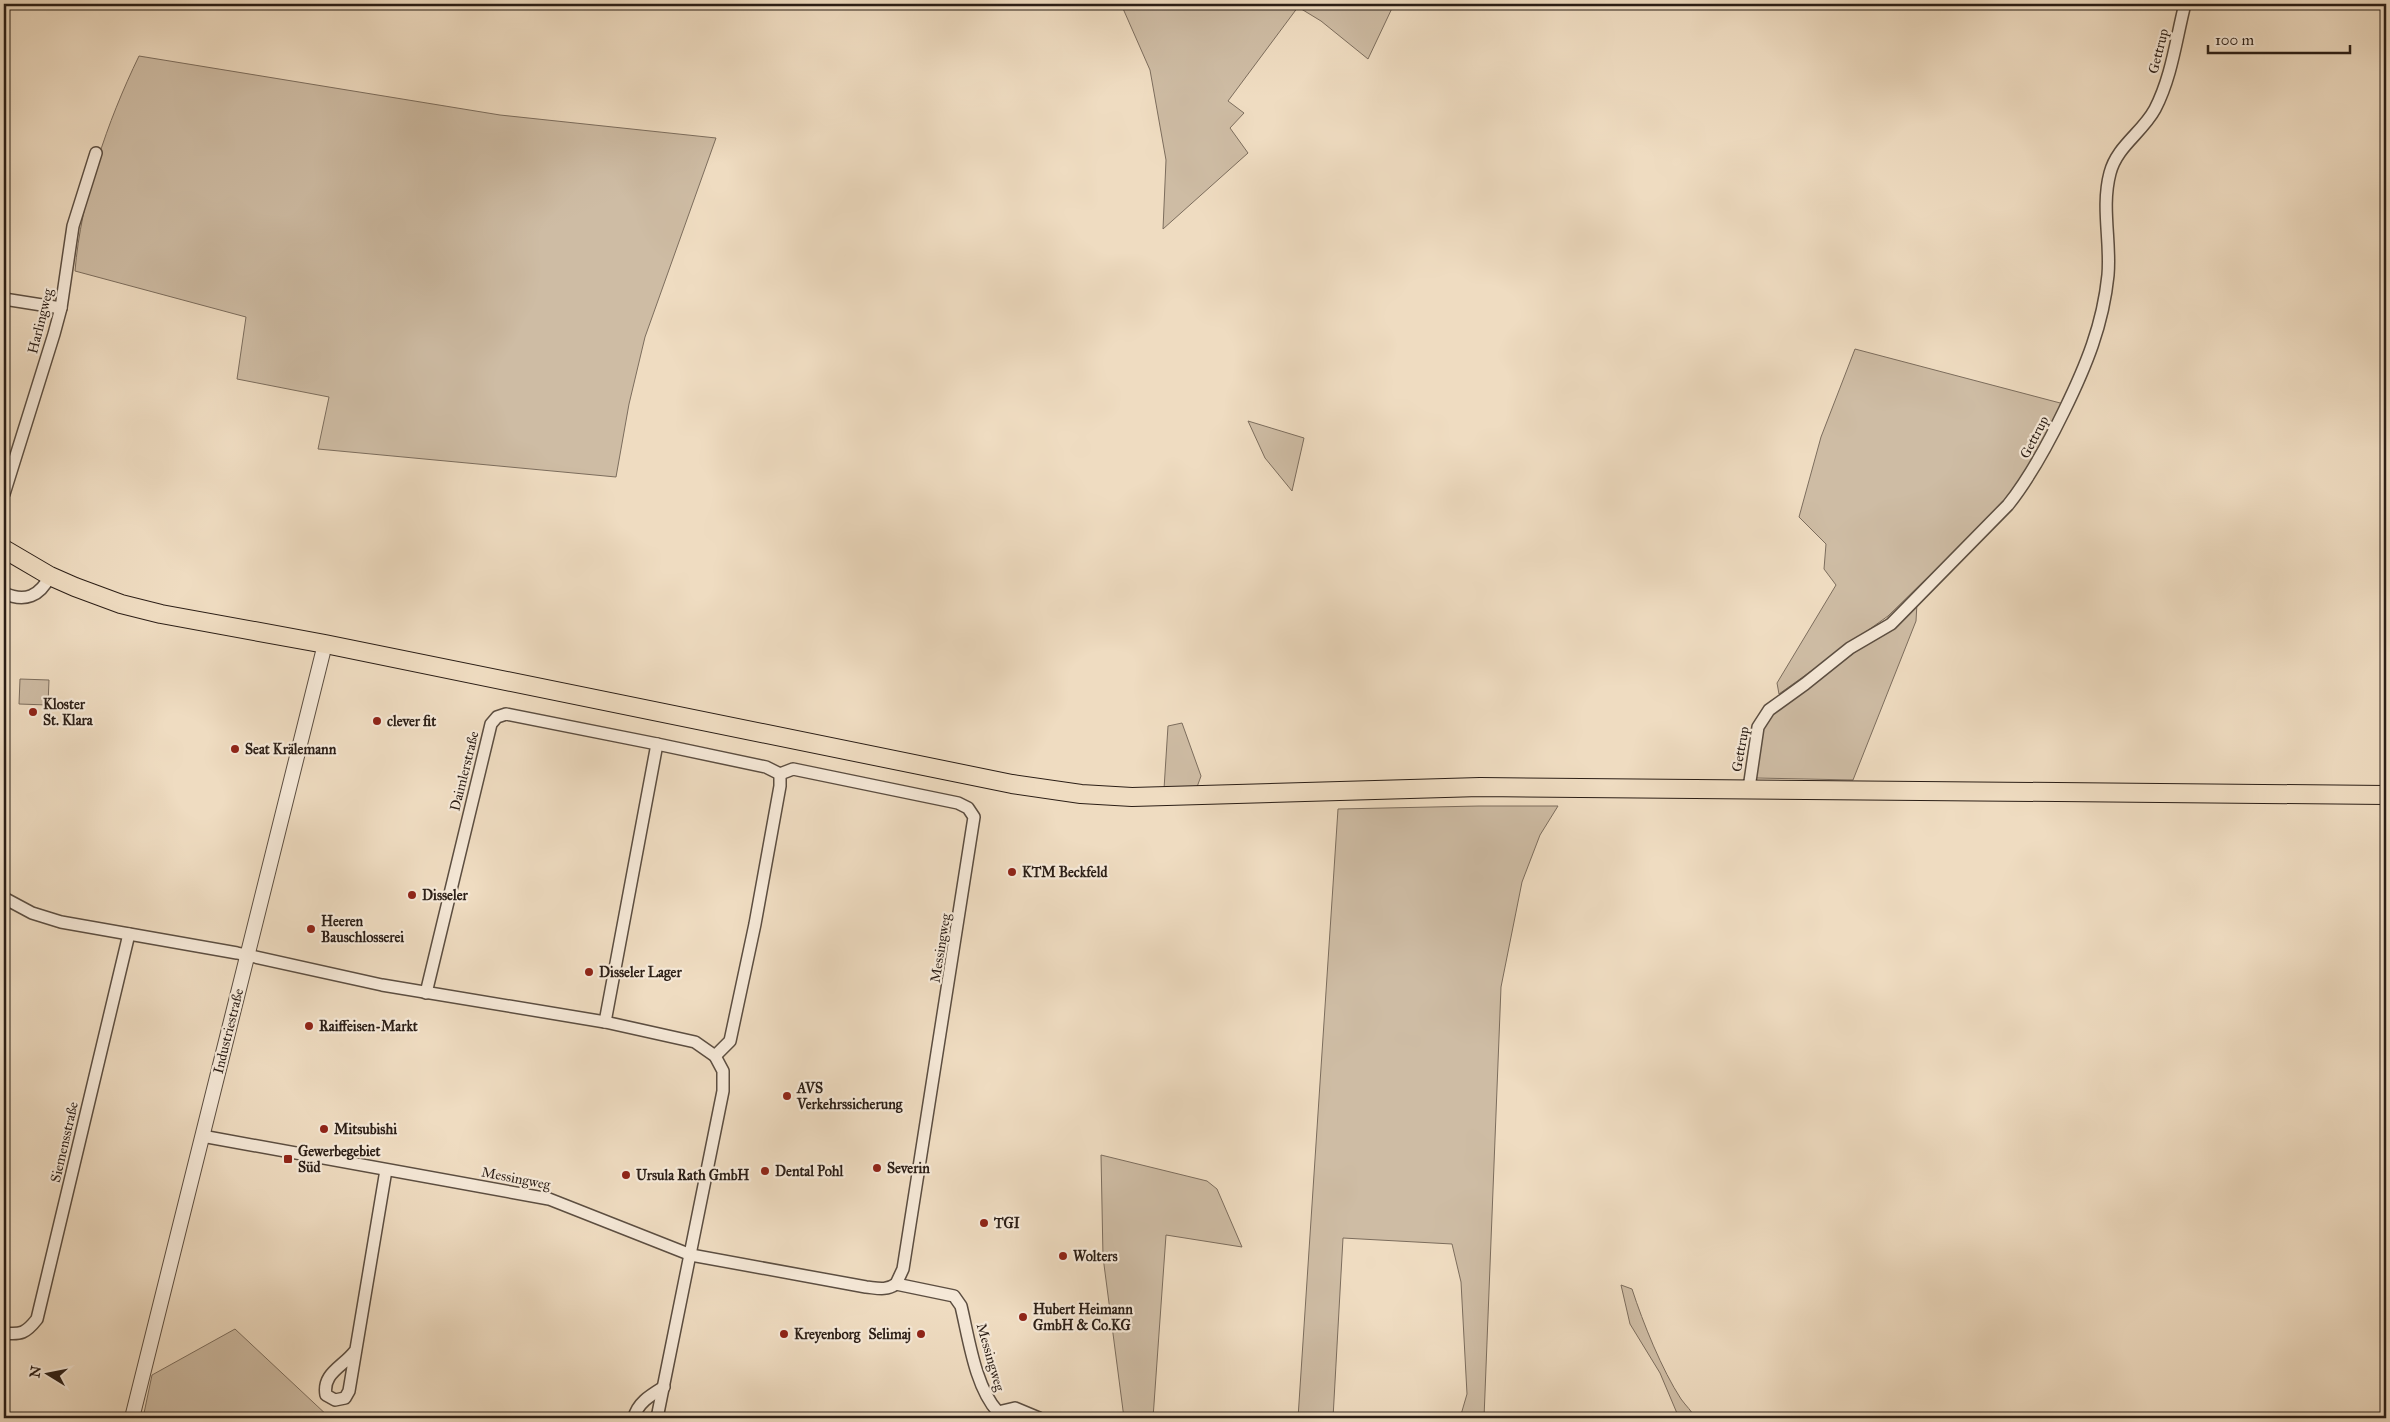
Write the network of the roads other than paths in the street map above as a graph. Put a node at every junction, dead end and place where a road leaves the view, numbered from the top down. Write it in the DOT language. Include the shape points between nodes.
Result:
graph roads {
  1 [pos="2185,4"];
  2 [pos="96,153"];
  3 [pos="4,298"];
  4 [pos="61,308"];
  5 [pos="4,494"];
  6 [pos="4,549"];
  7 [pos="50,576"];
  8 [pos="4,593"];
  9 [pos="325,644"];
  10 [pos="658,744"];
  11 [pos="780,774"];
  12 [pos="1749,788"];
  13 [pos="2386,795"];
  14 [pos="4,898"];
  15 [pos="129,934"];
  16 [pos="247,955"];
  17 [pos="426,993"];
  18 [pos="604,1022"];
  19 [pos="716,1056"];
  20 [pos="202,1136"];
  21 [pos="386,1170"];
  22 [pos="691,1255"];
  23 [pos="896,1284"];
  24 [pos="4,1333"];
  25 [pos="356,1351"];
  26 [pos="664,1387"];
  27 [pos="997,1415"];
  28 [pos="132,1418"];
  29 [pos="634,1418"];
  30 [pos="657,1418"];
  31 [pos="1039,1418"];
  1 -- 12 [label="street, Gettrup" via="2161,95 2148,120 2124,145 2110,172 2106,210 2108,271 2102,316 2090,356 2048,445 2008,505 1910,607 1891,624 1850,648 1769,710 1758,727"];
  2 -- 4 [label="street, Harlingweg" via="74,226"];
  3 -- 4 [label="street"];
  4 -- 5 [label="street, Harlingweg"];
  6 -- 7 [label="main road"];
  7 -- 8 [label="street" via="39,593 31,596"];
  7 -- 9 [label="main road" via="141,610"];
  9 -- 12 [label="main road" via="1003,782 1081,794 1159,797 1480,787"];
  9 -- 16 [label="street, Industriestraße"];
  10 -- 11 [label="street, Daimlerstraße" via="766,767"];
  10 -- 17 [label="street, Daimlerstraße" via="506,714 495,719"];
  10 -- 18 [label="street"];
  11 -- 19 [label="street" via="730,1041"];
  11 -- 23 [label="street, Messingweg" via="793,769 958,803 968,808 974,817 902,1269"];
  12 -- 13 [label="main road"];
  14 -- 15 [label="street" via="32,913 61,922"];
  15 -- 16 [label="street"];
  15 -- 24 [label="street, Siemensstraße" via="37,1319 28,1331"];
  16 -- 17 [label="street"];
  16 -- 20 [label="street, Industriestraße"];
  17 -- 18 [label="street"];
  18 -- 19 [label="street" via="695,1042"];
  19 -- 22 [label="street" via="723,1070 723,1091"];
  20 -- 21 [label="street, Messingweg"];
  20 -- 28 [label="street, Industriestraße"];
  21 -- 22 [label="street, Messingweg" via="549,1199"];
  21 -- 25 [label="street"];
  22 -- 23 [label="street, Messingweg" via="866,1287 882,1289"];
  22 -- 26 [label="street"];
  23 -- 27 [label="street, Messingweg" via="949,1294 959,1301 982,1386"];
  26 -- 29 [label="street" via="636,1409"];
  26 -- 30 [label="street"];
  27 -- 31 [label="street, Messingweg" via="1015,1408"];
}
